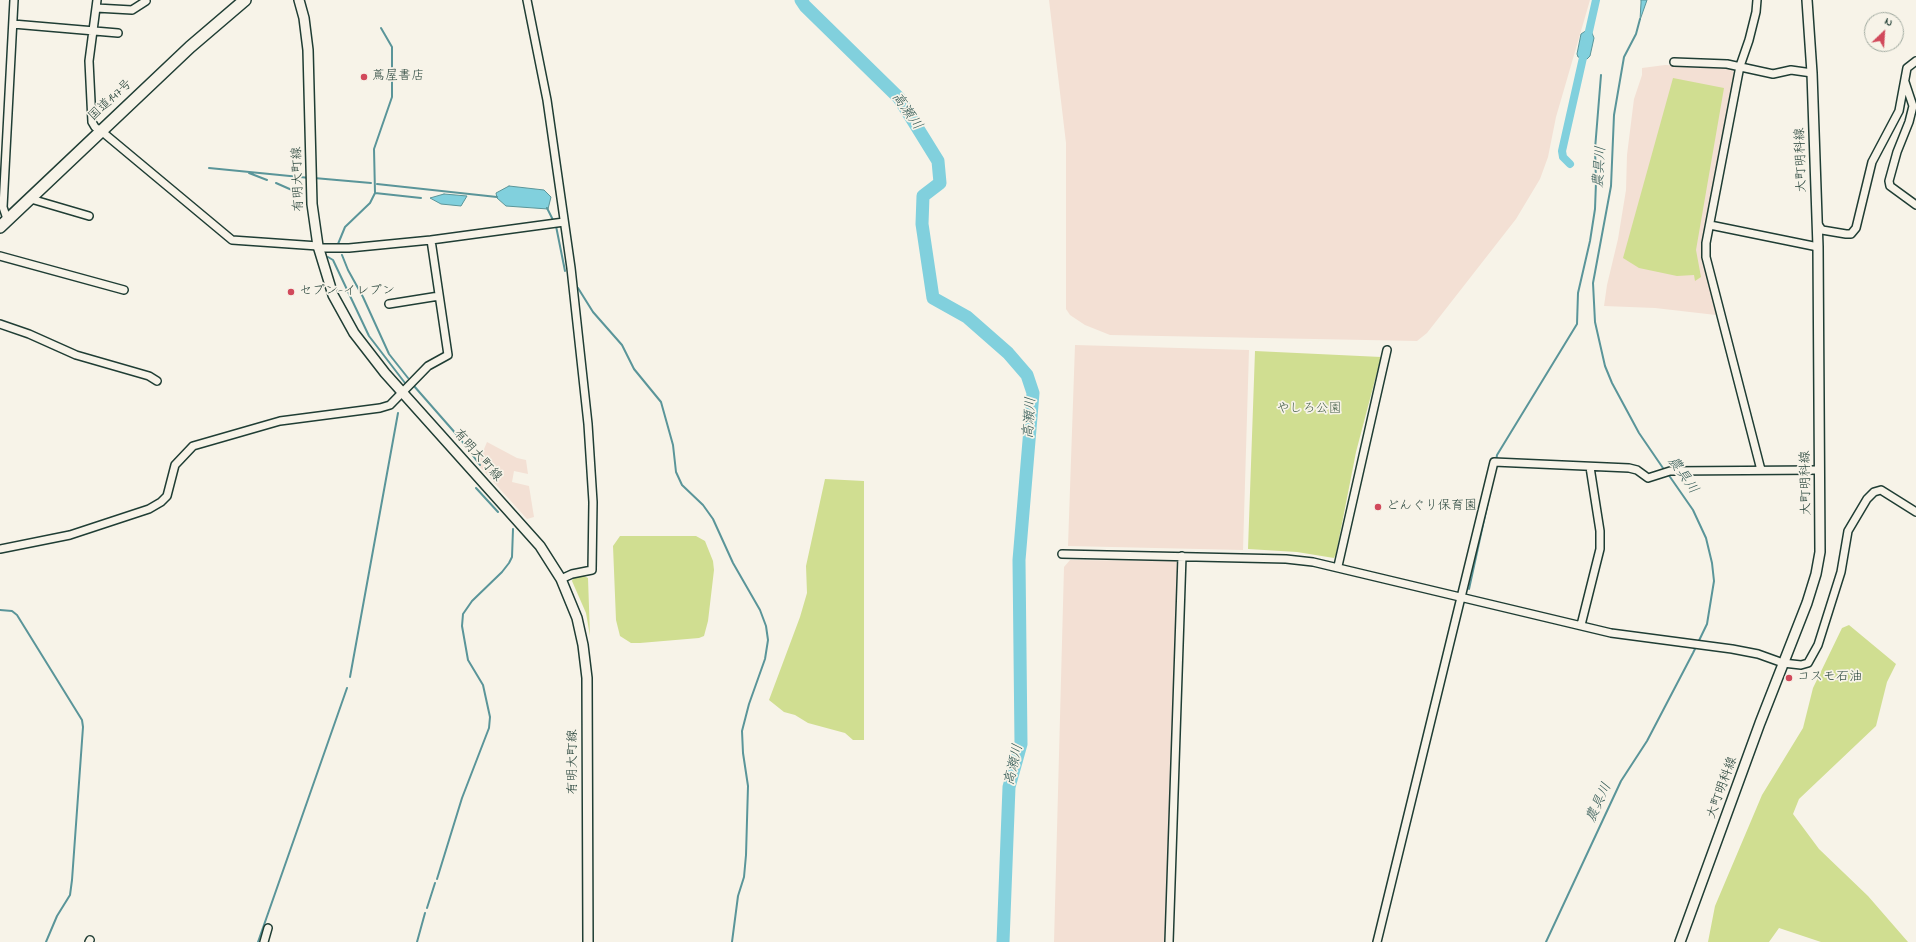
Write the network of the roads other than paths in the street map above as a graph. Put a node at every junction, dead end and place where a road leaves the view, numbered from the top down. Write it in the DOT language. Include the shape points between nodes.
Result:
graph roads {
  1 [pos="14,0"];
  2 [pos="97,0"];
  3 [pos="245,0"];
  4 [pos="299,0"];
  5 [pos="527,0"];
  6 [pos="1757,0"];
  7 [pos="1807,0"];
  8 [pos="146,1"];
  9 [pos="96,8"];
  10 [pos="13,24"];
  11 [pos="93,32"];
  12 [pos="118,33"];
  13 [pos="1916,61"];
  14 [pos="1674,62"];
  15 [pos="1740,66"];
  16 [pos="1812,73"];
  17 [pos="1904,80"];
  18 [pos="100,130"];
  19 [pos="31,199"];
  20 [pos="1916,205"];
  21 [pos="89,216"];
  22 [pos="564,222"];
  23 [pos="4,223"];
  24 [pos="1817,223"];
  25 [pos="1710,225"];
  26 [pos="431,240"];
  27 [pos="318,247"];
  28 [pos="1818,247"];
  29 [pos="0,256"];
  30 [pos="124,290"];
  31 [pos="439,296"];
  32 [pos="389,304"];
  33 [pos="0,324"];
  34 [pos="1387,350"];
  35 [pos="157,381"];
  36 [pos="402,392"];
  37 [pos="1590,467"];
  38 [pos="1761,470"];
  39 [pos="1819,470"];
  40 [pos="1916,512"];
  41 [pos="0,549"];
  42 [pos="1062,554"];
  43 [pos="1182,556"];
  44 [pos="1338,566"];
  45 [pos="561,579"];
  46 [pos="1462,596"];
  47 [pos="1582,625"];
  48 [pos="1783,663"];
  49 [pos="268,928"];
  50 [pos="264,942"];
  51 [pos="588,942"];
  52 [pos="1169,942"];
  53 [pos="1377,942"];
  54 [pos="1680,942"];
  1 -- 10 [label="street"];
  2 -- 9 [label="street"];
  3 -- 18 [label="highway, 国道147号"];
  4 -- 27 [label="main road, 有明大町線" via="308,50 310,171"];
  5 -- 22 [label="street" via="547,100"];
  6 -- 15 [label="street" via="1756,12"];
  7 -- 16 [label="main road, 大町明科線"];
  8 -- 9 [label="street" via="132,10"];
  9 -- 11 [label="street"];
  10 -- 11 [label="street"];
  10 -- 23 [label="street"];
  11 -- 12 [label="street"];
  11 -- 18 [label="street" via="89,62 92,122"];
  13 -- 17 [label="street" via="1908,68"];
  14 -- 15 [label="street"];
  15 -- 16 [label="street" via="1773,74 1791,70"];
  15 -- 25 [label="street"];
  16 -- 24 [label="main road, 大町明科線"];
  17 -- 20 [label="street" via="1913,106 1889,181 1890,186"];
  17 -- 24 [label="street" via="1899,111 1872,162 1856,228 1851,234 1846,234 1822,230"];
  18 -- 19 [label="highway, 国道147号"];
  18 -- 27 [label="street" via="232,240"];
  19 -- 21 [label="street"];
  19 -- 23 [label="highway, 国道147号"];
  22 -- 26 [label="street"];
  22 -- 45 [label="street" via="588,424 593,502 593,560 592,570"];
  24 -- 28 [label="main road, 大町明科線"];
  25 -- 28 [label="street"];
  25 -- 38 [label="street" via="1706,249 1707,263"];
  26 -- 27 [label="street" via="349,248"];
  26 -- 31 [label="street"];
  27 -- 36 [label="main road, 有明大町線" via="333,295 346,320 368,352"];
  28 -- 39 [label="main road, 大町明科線"];
  29 -- 30 [label="street"];
  31 -- 32 [label="street"];
  31 -- 36 [label="street" via="448,355 428,366"];
  33 -- 35 [label="street" via="76,355 142,374"];
  34 -- 44 [label="street"];
  36 -- 41 [label="street" via="390,405 380,408 280,421 193,446 175,465 166,496 149,509 70,534"];
  36 -- 45 [label="main road, 有明大町線" via="540,546"];
  37 -- 38 [label="street" via="1634,469 1651,478 1670,471"];
  37 -- 46 [label="street" via="1494,462"];
  37 -- 47 [label="street" via="1600,531 1600,549"];
  38 -- 39 [label="street"];
  39 -- 48 [label="main road, 大町明科線" via="1820,552 1816,574"];
  40 -- 48 [label="street" via="1881,490 1867,499 1848,531 1841,572 1818,645 1808,663"];
  42 -- 43 [label="street"];
  43 -- 44 [label="street" via="1286,559"];
  43 -- 52 [label="street"];
  44 -- 46 [label="street"];
  45 -- 51 [label="main road, 有明大町線" via="581,632 587,678"];
  46 -- 47 [label="street"];
  46 -- 53 [label="street"];
  47 -- 48 [label="street" via="1631,636 1758,654"];
  48 -- 54 [label="main road, 大町明科線"];
  49 -- 50 [label="street"];
}
